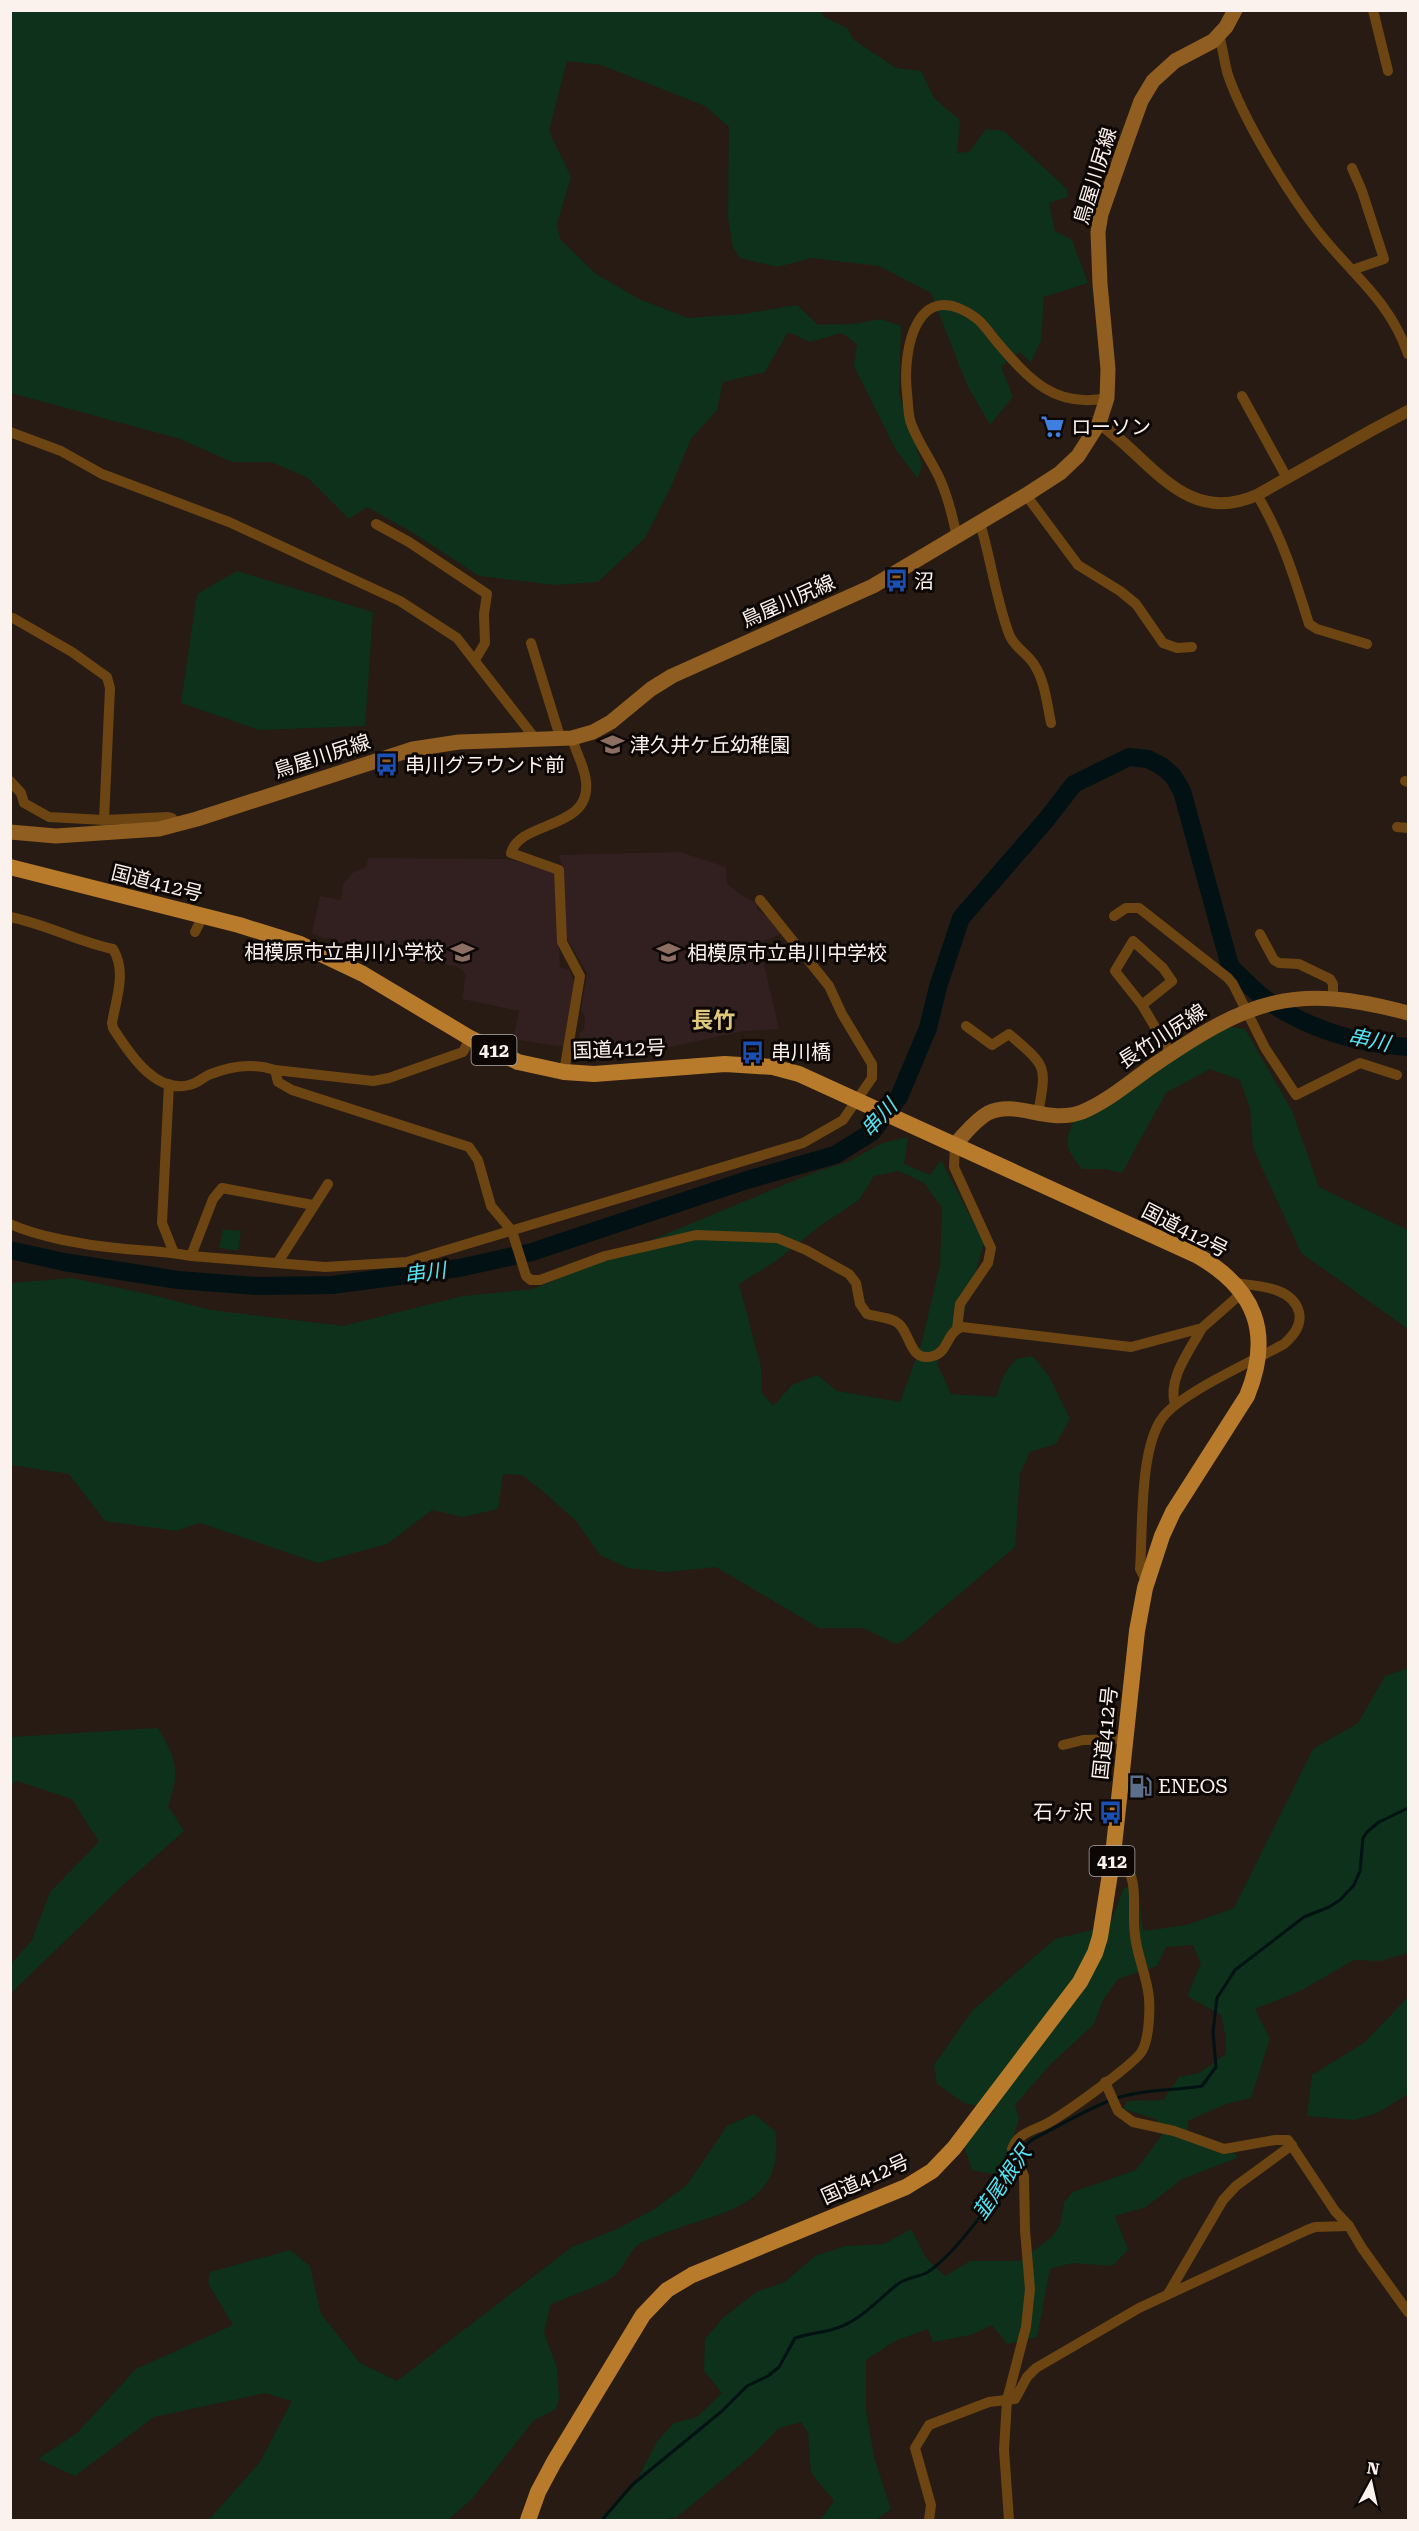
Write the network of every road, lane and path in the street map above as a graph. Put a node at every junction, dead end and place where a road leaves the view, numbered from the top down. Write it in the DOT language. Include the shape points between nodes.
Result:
graph roads {
  1 [pos="1235,10"];
  2 [pos="1373,10"];
  3 [pos="1219,35"];
  4 [pos="1388,71"];
  5 [pos="1352,168"];
  6 [pos="1352,270"];
  7 [pos="1408,354"];
  8 [pos="1242,396"];
  9 [pos="1107,398"];
  10 [pos="1408,411"];
  11 [pos="1099,423"];
  12 [pos="10,432"];
  13 [pos="1287,478"];
  14 [pos="1026,495"];
  15 [pos="1257,495"];
  16 [pos="980,523"];
  17 [pos="376,524"];
  18 [pos="957,538"];
  19 [pos="13,618"];
  20 [pos="531,643"];
  21 [pos="1367,645"];
  22 [pos="1192,647"];
  23 [pos="475,660"];
  24 [pos="1051,723"];
  25 [pos="566,739"];
  26 [pos="537,741"];
  27 [pos="10,781"];
  28 [pos="104,820"];
  29 [pos="176,825"];
  30 [pos="10,832"];
  31 [pos="10,867"];
  32 [pos="760,900"];
  33 [pos="1114,916"];
  34 [pos="10,917"];
  35 [pos="1260,934"];
  36 [pos="1328,998"];
  37 [pos="1142,1005"];
  38 [pos="1248,1010"];
  39 [pos="1408,1013"];
  40 [pos="966,1026"];
  41 [pos="470,1038"];
  42 [pos="1171,1054"];
  43 [pos="274,1070"];
  44 [pos="564,1072"];
  45 [pos="1397,1075"];
  46 [pos="169,1084"];
  47 [pos="861,1103"];
  48 [pos="1038,1114"];
  49 [pos="955,1144"];
  50 [pos="328,1184"];
  51 [pos="313,1205"];
  52 [pos="10,1224"];
  53 [pos="512,1233"];
  54 [pos="174,1252"];
  55 [pos="191,1256"];
  56 [pos="278,1262"];
  57 [pos="1239,1288"];
  58 [pos="1202,1328"];
  59 [pos="957,1329"];
  60 [pos="1259,1357"];
  61 [pos="1175,1405"];
  62 [pos="1147,1582"];
  63 [pos="1125,1739"];
  64 [pos="1063,1745"];
  65 [pos="1113,1856"];
  66 [pos="1107,2087"];
  67 [pos="1292,2145"];
  68 [pos="1349,2226"];
  69 [pos="1168,2294"];
  70 [pos="1408,2312"];
  71 [pos="1007,2400"];
  72 [pos="528,2520"];
  73 [pos="929,2520"];
  74 [pos="1009,2520"];
  1 -- 3 [label="main road, 鳥屋川尻線"];
  2 -- 4 [label="street"];
  3 -- 6 [label="street" via="1228,76 1253,127 1302,210"];
  3 -- 9 [label="main road, 鳥屋川尻線" via="1172,63 1150,85 1138,107 1101,214 1097,238"];
  5 -- 6 [label="street" via="1384,259"];
  6 -- 7 [label="street" via="1386,309"];
  8 -- 13 [label="street"];
  9 -- 11 [label="main road, 鳥屋川尻線"];
  9 -- 18 [label="street" via="1067,400 1023,372 977,319 941,305 926,311 915,323 908,349 910,420 942,485"];
  10 -- 13 [label="street"];
  11 -- 14 [label="main road, 鳥屋川尻線" via="1075,460"];
  11 -- 15 [label="street" via="1190,498 1223,504"];
  12 -- 23 [label="street" via="61,451 102,474 229,522 400,601 457,638"];
  13 -- 15 [label="street"];
  14 -- 16 [label="main road, 鳥屋川尻線"];
  14 -- 22 [label="street" via="1078,565 1136,604 1163,643 1177,648"];
  15 -- 21 [label="street" via="1274,523 1309,624"];
  16 -- 18 [label="main road, 鳥屋川尻線"];
  16 -- 24 [label="street" via="1010,637 1037,670"];
  17 -- 23 [label="street" via="487,594 485,643"];
  18 -- 25 [label="main road, 鳥屋川尻線" via="866,589 672,676 612,722"];
  19 -- 28 [label="street" via="107,677 110,688"];
  20 -- 25 [label="street"];
  23 -- 26 [label="street"];
  25 -- 26 [label="main road, 鳥屋川尻線"];
  25 -- 44 [label="street" via="586,776 582,803 569,816 524,838 512,848 511,854 559,870 562,942 580,976"];
  26 -- 29 [label="main road, 鳥屋川尻線" via="459,742 413,749"];
  27 -- 28 [label="street" via="24,802 49,817"];
  28 -- 29 [label="street" via="168,817"];
  29 -- 30 [label="main road, 鳥屋川尻線" via="66,836"];
  31 -- 41 [label="highway, 国道412号 / 412" via="199,924 275,936 316,951 363,974"];
  32 -- 47 [label="street" via="829,986 872,1064 872,1078"];
  33 -- 38 [label="street" via="1126,908 1138,908 1228,978"];
  34 -- 46 [label="street" via="113,949 118,959 119,980 113,1028 135,1060 153,1078"];
  35 -- 36 [label="street" via="1279,963 1299,964 1330,979 1333,984"];
  36 -- 38 [label="main road, 長竹川尻線" via="1293,999"];
  36 -- 39 [label="main road, 長竹川尻線"];
  37 -- 37 [label="street" via="1115,971 1133,941 1172,981"];
  37 -- 42 [label="street"];
  38 -- 42 [label="main road, 長竹川尻線" via="1206,1030"];
  38 -- 45 [label="street" via="1265,1048 1296,1095 1360,1063"];
  40 -- 48 [label="street" via="992,1045 1009,1034 1039,1060 1044,1080"];
  41 -- 43 [label="street" via="463,1052 373,1081"];
  41 -- 44 [label="highway, 国道412号 / 412" via="518,1062"];
  42 -- 48 [label="main road, 長竹川尻線" via="1087,1110 1059,1117"];
  43 -- 46 [label="street" via="264,1066 236,1067 207,1075 192,1085"];
  43 -- 53 [label="street" via="278,1082 292,1090 469,1147 478,1160 491,1206"];
  44 -- 47 [label="highway, 国道412号 / 412" via="594,1074 725,1064 773,1067 799,1074"];
  46 -- 54 [label="street" via="162,1223"];
  47 -- 49 [label="highway, 国道412号 / 412"];
  47 -- 53 [label="street" via="843,1120 804,1143"];
  48 -- 49 [label="main road, 長竹川尻線" via="1014,1109 992,1112"];
  49 -- 57 [label="highway, 国道412号 / 412" via="1198,1256"];
  49 -- 59 [label="street" via="954,1167 992,1248 988,1263 960,1304"];
  50 -- 51 [label="street"];
  51 -- 55 [label="street" via="222,1188 213,1199"];
  51 -- 56 [label="street"];
  52 -- 54 [label="street" via="112,1248"];
  53 -- 56 [label="street" via="407,1262 325,1267"];
  53 -- 59 [label="street" via="526,1276 531,1280 605,1256 696,1235 777,1238 849,1274 867,1314 898,1322 915,1353 935,1356"];
  54 -- 55 [label="street"];
  55 -- 56 [label="street"];
  57 -- 58 [label="street"];
  57 -- 60 [label="highway, 国道412号 / 412" via="1253,1309"];
  57 -- 60 [label="street" via="1267,1288 1288,1296 1297,1305 1300,1317 1292,1336"];
  58 -- 59 [label="street" via="1131,1347"];
  58 -- 61 [label="street" via="1175,1383"];
  60 -- 61 [label="street"];
  60 -- 62 [label="highway, 国道412号 / 412" via="1247,1396 1173,1512"];
  61 -- 62 [label="street" via="1156,1427 1148,1452 1140,1569"];
  62 -- 63 [label="highway, 国道412号 / 412" via="1137,1631"];
  63 -- 64 [label="street" via="1083,1740"];
  63 -- 65 [label="highway, 国道412号 / 412"];
  65 -- 66 [label="street" via="1121,1857 1134,1879 1135,1936 1149,2005 1143,2049"];
  65 -- 72 [label="highway, 国道412号 / 412" via="1100,1937 1080,1982 954,2148 932,2171 906,2187 692,2275 667,2290 643,2315 554,2462"];
  66 -- 67 [label="street" via="1116,2107 1133,2122 1174,2131 1224,2149 1275,2140 1288,2140"];
  66 -- 71 [label="street" via="1014,2143 1013,2154 1024,2176 1030,2289 1026,2327"];
  67 -- 68 [label="street"];
  67 -- 69 [label="street" via="1228,2194"];
  68 -- 69 [label="street" via="1314,2227"];
  68 -- 70 [label="street"];
  69 -- 71 [label="street" via="1047,2360 1027,2377 1015,2399"];
  71 -- 73 [label="street" via="989,2402 929,2425 918,2442 916,2456 931,2505"];
  71 -- 74 [label="street" via="1004,2450"];
}
